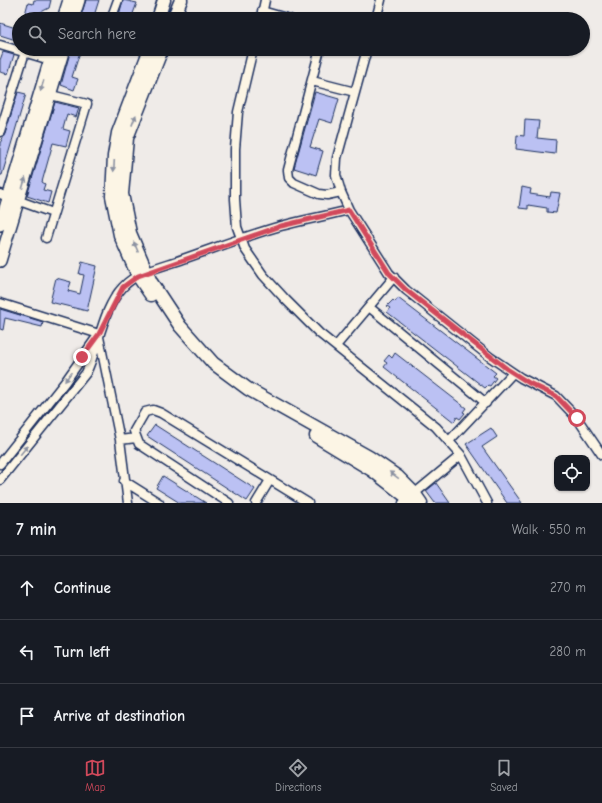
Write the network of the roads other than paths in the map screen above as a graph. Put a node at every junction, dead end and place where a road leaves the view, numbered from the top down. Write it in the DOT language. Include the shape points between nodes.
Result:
graph roads {
  1 [pos="68,0"];
  2 [pos="79,0"];
  3 [pos="118,0"];
  4 [pos="164,0"];
  5 [pos="181,0"];
  6 [pos="265,0"];
  7 [pos="381,0"];
  8 [pos="65,12"];
  9 [pos="75,12"];
  10 [pos="114,12"];
  11 [pos="160,12"];
  12 [pos="176,12"];
  13 [pos="263,12"];
  14 [pos="378,12"];
  15 [pos="0,45"];
  16 [pos="12,48"];
  17 [pos="25,56"];
  18 [pos="51,56"];
  19 [pos="62,56"];
  20 [pos="147,56"];
  21 [pos="159,56"];
  22 [pos="251,56"];
  23 [pos="318,56"];
  24 [pos="365,56"];
  25 [pos="312,81"];
  26 [pos="355,92"];
  27 [pos="50,95"];
  28 [pos="0,132"];
  29 [pos="341,192"];
  30 [pos="9,197"];
  31 [pos="349,210"];
  32 [pos="53,213"];
  33 [pos="0,225"];
  34 [pos="46,238"];
  35 [pos="241,239"];
  36 [pos="0,261"];
  37 [pos="142,274"];
  38 [pos="394,278"];
  39 [pos="0,303"];
  40 [pos="369,307"];
  41 [pos="99,334"];
  42 [pos="336,346"];
  43 [pos="513,374"];
  44 [pos="486,403"];
  45 [pos="136,438"];
  46 [pos="120,440"];
  47 [pos="449,441"];
  48 [pos="462,455"];
  49 [pos="602,455"];
  50 [pos="0,464"];
  51 [pos="0,480"];
  52 [pos="270,480"];
  53 [pos="124,481"];
  54 [pos="409,499"];
  55 [pos="128,503"];
  56 [pos="159,503"];
  57 [pos="229,503"];
  58 [pos="256,503"];
  59 [pos="308,503"];
  60 [pos="420,503"];
  61 [pos="487,503"];
  1 -- 8 [label="main road"];
  2 -- 9 [label="main road"];
  3 -- 10 [label="street"];
  4 -- 11 [label="main road"];
  5 -- 12 [label="main road"];
  6 -- 13 [label="street"];
  7 -- 14 [label="street"];
  15 -- 16 [label="street"];
  17 -- 28 [label="street"];
  18 -- 30 [label="main road, one-way"];
  19 -- 27 [label="main road"];
  20 -- 37 [label="main road, one-way" via="118,133 112,196 120,235"];
  37 -- 21 [label="main road, one-way" via="122,194 127,138"];
  22 -- 35 [label="street" via="238,112 235,149 234,199"];
  23 -- 25 [label="street"];
  24 -- 26 [label="street"];
  25 -- 26 [label="street"];
  25 -- 29 [label="street" via="288,170 289,178 294,183 319,194"];
  26 -- 29 [label="street" via="337,158 336,175"];
  30 -- 27 [label="main road, one-way"];
  27 -- 32 [label="street" via="88,104"];
  29 -- 31 [label="street"];
  30 -- 32 [label="street"];
  30 -- 33 [label="main road"];
  30 -- 36 [label="main road"];
  31 -- 35 [label="street" via="281,226"];
  31 -- 38 [label="street"];
  32 -- 34 [label="street"];
  35 -- 37 [label="street"];
  35 -- 42 [label="street" via="263,275"];
  37 -- 41 [label="street" via="123,287"];
  37 -- 54 [label="main road" via="174,331 207,368 243,393 372,470"];
  38 -- 40 [label="street"];
  38 -- 43 [label="street"];
  39 -- 41 [label="street"];
  40 -- 42 [label="street"];
  40 -- 44 [label="street"];
  41 -- 46 [label="street"];
  41 -- 50 [label="street, one-way" via="65,382"];
  51 -- 41 [label="street, one-way" via="86,373"];
  42 -- 47 [label="street" via="436,427"];
  43 -- 44 [label="street"];
  43 -- 49 [label="street" via="556,396 577,418"];
  44 -- 47 [label="street"];
  45 -- 46 [label="street"];
  45 -- 52 [label="street" via="134,431 145,412 153,410"];
  45 -- 57 [label="street" via="139,444"];
  46 -- 53 [label="street"];
  47 -- 48 [label="street"];
  48 -- 54 [label="street"];
  48 -- 61 [label="street"];
  52 -- 58 [label="street"];
  52 -- 59 [label="street"];
  53 -- 55 [label="street"];
  53 -- 56 [label="street"];
  54 -- 60 [label="main road"];
}
